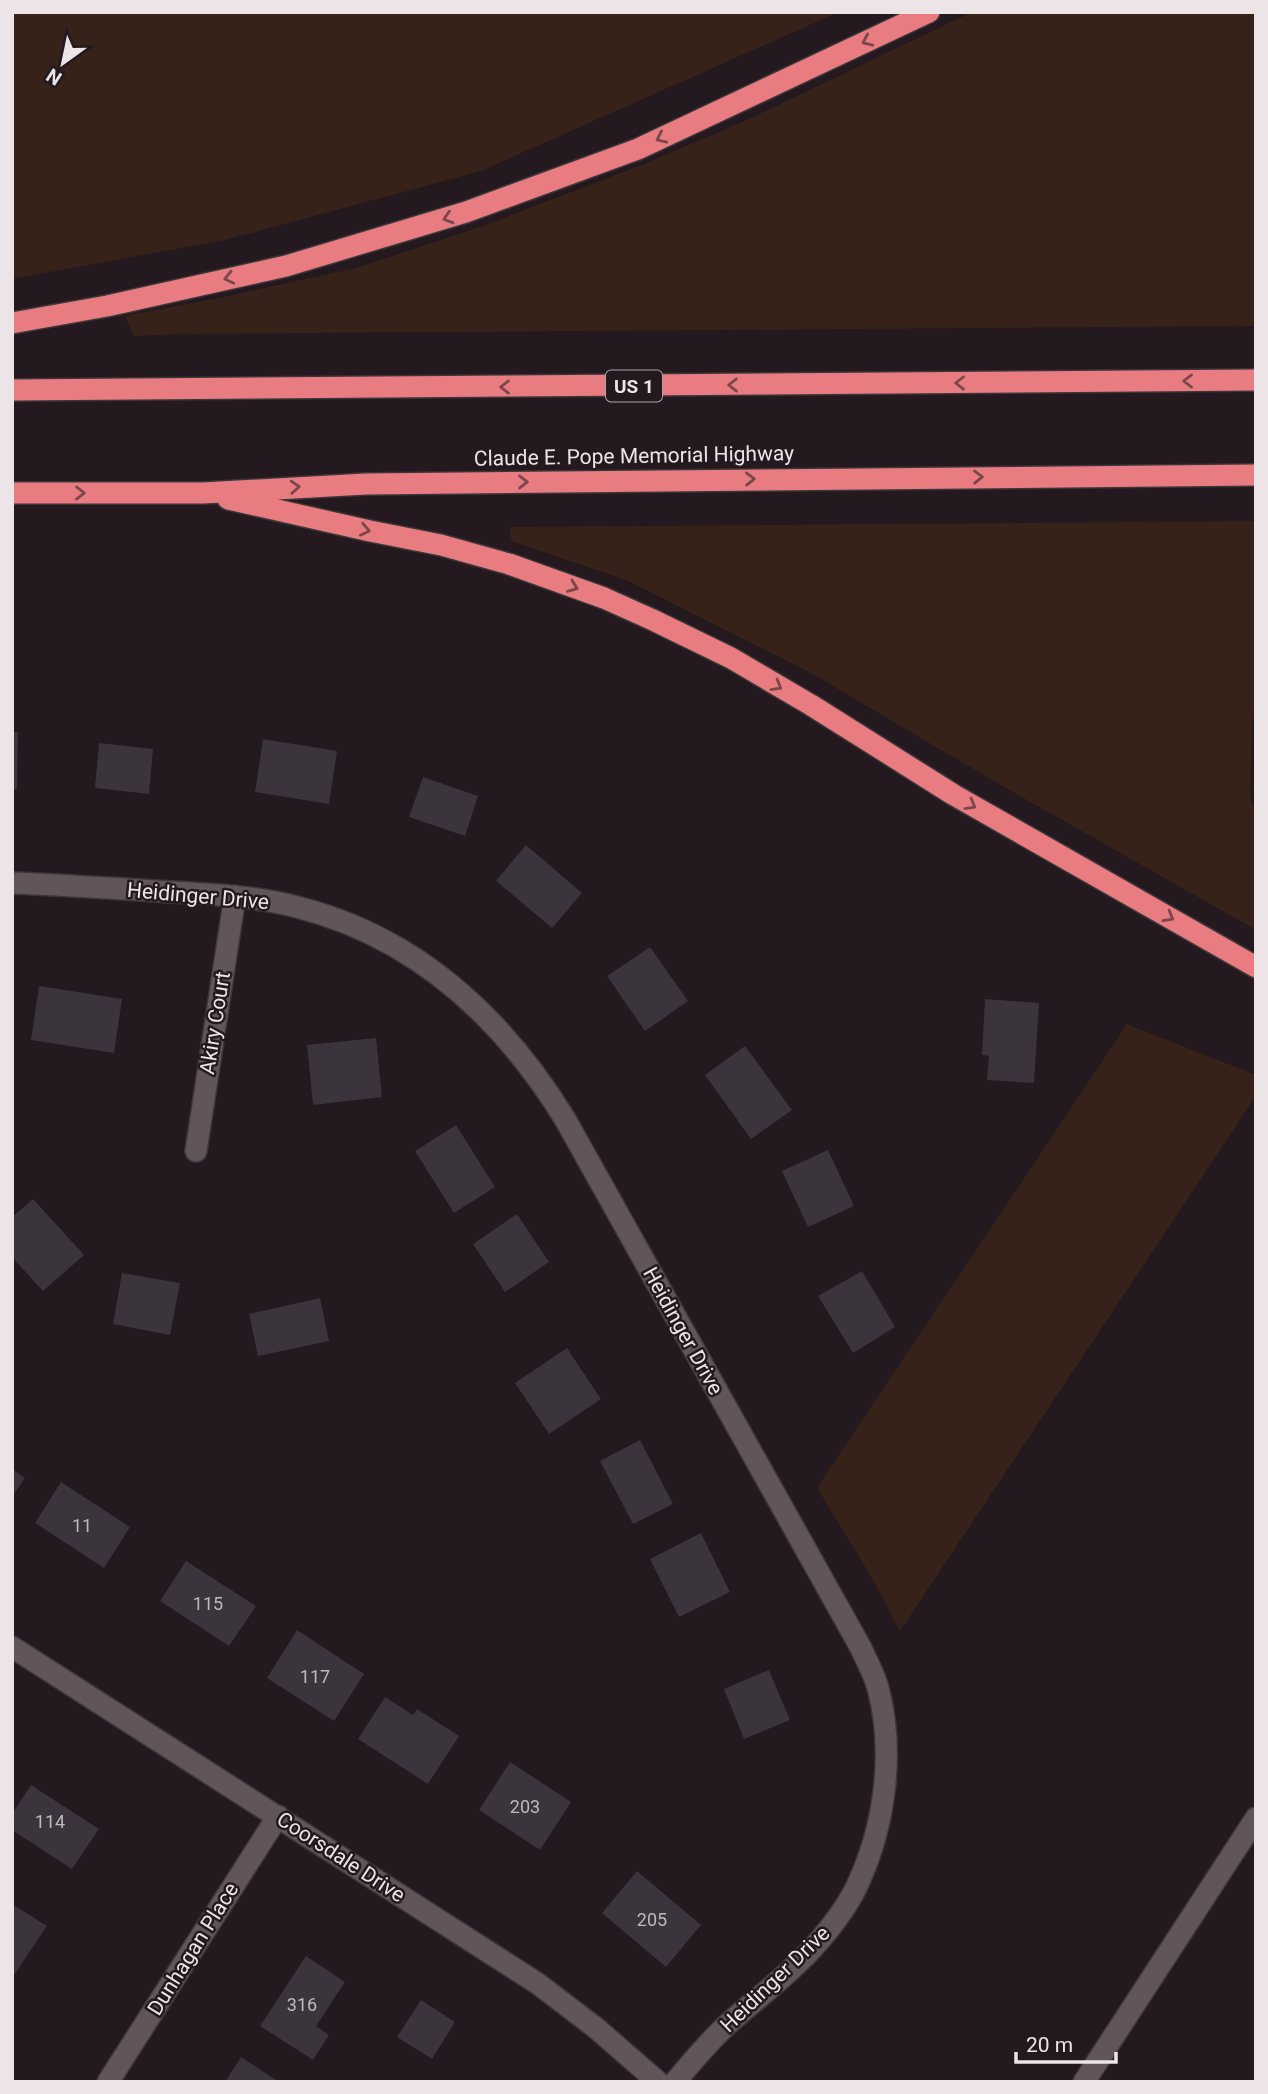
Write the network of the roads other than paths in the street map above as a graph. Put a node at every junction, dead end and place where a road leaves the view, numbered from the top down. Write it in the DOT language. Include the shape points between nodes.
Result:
graph roads {
  1 [pos="929,12"];
  2 [pos="12,323"];
  3 [pos="1256,380"];
  4 [pos="12,390"];
  5 [pos="1256,475"];
  6 [pos="203,493"];
  7 [pos="12,494"];
  8 [pos="12,883"];
  9 [pos="235,896"];
  10 [pos="1256,967"];
  11 [pos="196,1151"];
  12 [pos="12,1647"];
  13 [pos="278,1816"];
  14 [pos="1256,1818"];
  15 [pos="108,2082"];
  16 [pos="658,2082"];
  17 [pos="675,2082"];
  18 [pos="1083,2082"];
  1 -- 2 [label="highway, one-way" via="638,149 466,212 286,266"];
  3 -- 4 [label="highway, US 1, one-way"];
  6 -- 5 [label="highway, Claude E. Pope Memorial Highway, one-way" via="366,484"];
  7 -- 6 [label="highway, Claude E. Pope Memorial Highway, one-way"];
  6 -- 10 [label="highway, one-way" via="509,564 653,620 742,665 954,794"];
  8 -- 9 [label="street, Heidinger Drive"];
  9 -- 11 [label="street, Akiry Court"];
  9 -- 17 [label="street, Heidinger Drive" via="317,913 398,948 466,996 504,1035 565,1119 861,1648 879,1689 885,1726 883,1792 876,1836 860,1881 812,1949 727,2025"];
  12 -- 13 [label="street, Coorsdale Drive"];
  13 -- 15 [label="street, Dunhagan Place"];
  13 -- 16 [label="street, Coorsdale Drive" via="537,1983"];
  14 -- 18 [label="street"];
}
